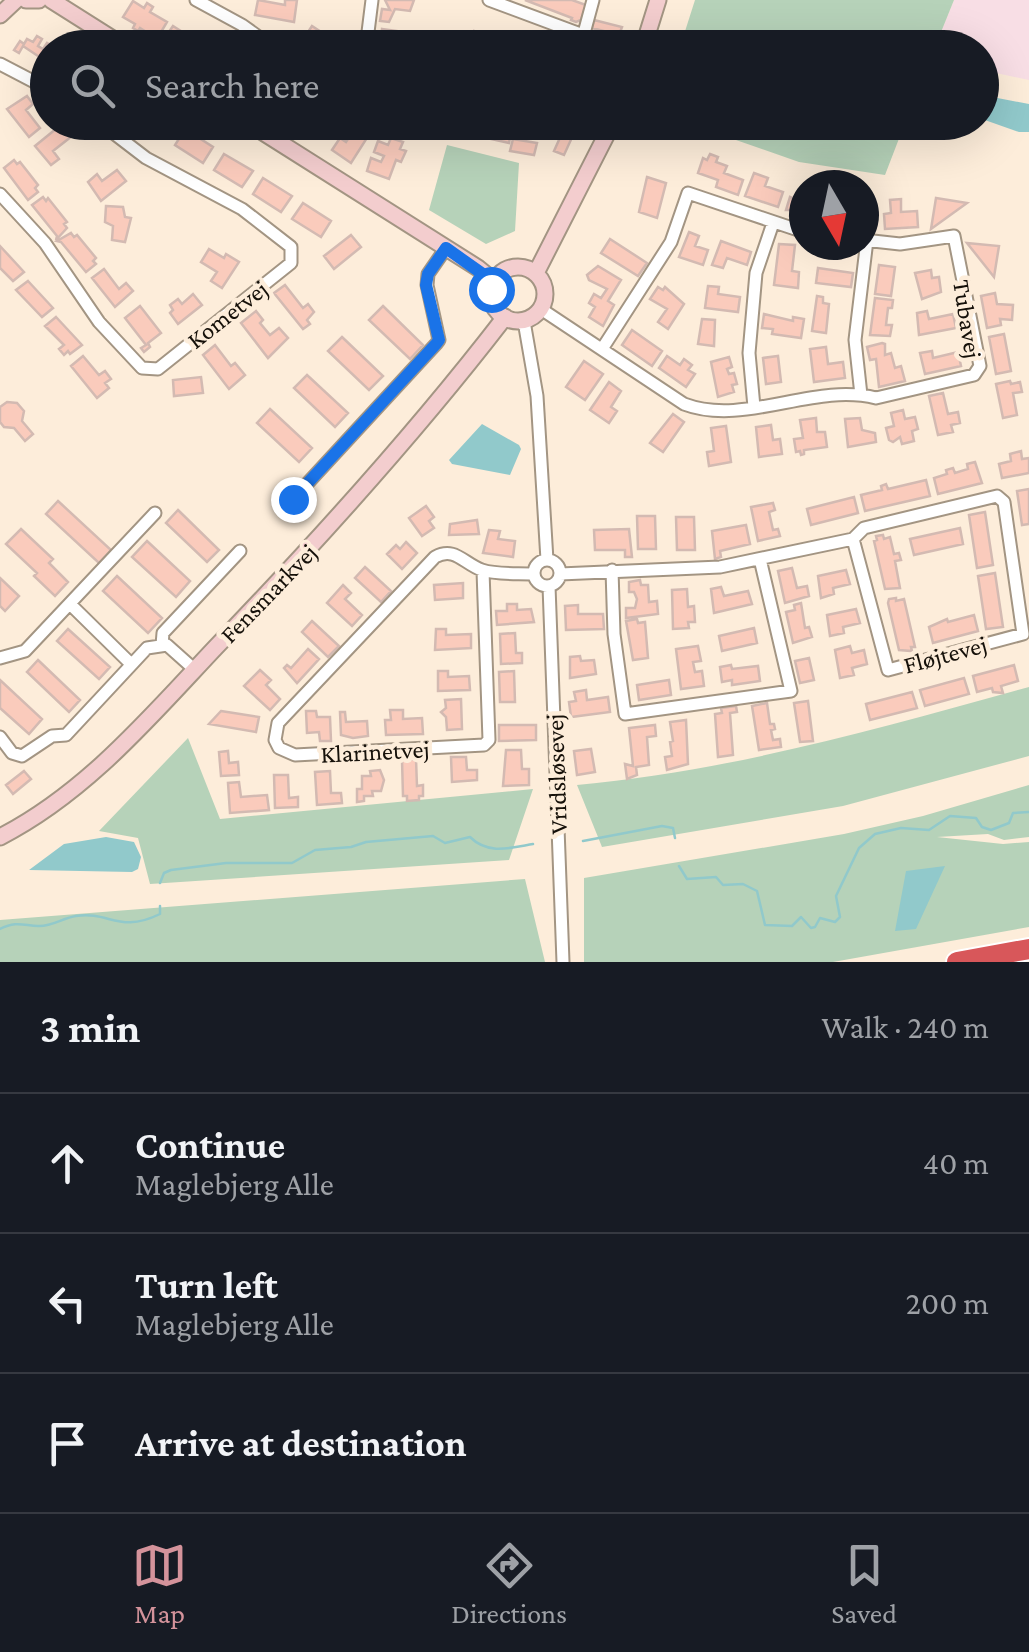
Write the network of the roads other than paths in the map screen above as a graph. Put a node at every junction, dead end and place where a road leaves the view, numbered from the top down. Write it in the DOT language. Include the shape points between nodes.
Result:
graph roads {
  1 [pos="16,0"];
  2 [pos="26,0"];
  3 [pos="39,0"];
  4 [pos="51,0"];
  5 [pos="196,0"];
  6 [pos="372,0"];
  7 [pos="490,0"];
  8 [pos="592,0"];
  9 [pos="658,0"];
  10 [pos="0,15"];
  11 [pos="98,30"];
  12 [pos="249,30"];
  13 [pos="368,30"];
  14 [pos="556,30"];
  15 [pos="585,30"];
  16 [pos="649,30"];
  17 [pos="0,64"];
  18 [pos="30,80"];
  19 [pos="122,140"];
  20 [pos="275,140"];
  21 [pos="604,140"];
  22 [pos="0,194"];
  23 [pos="773,222"];
  24 [pos="789,227"];
  25 [pos="879,242"];
  26 [pos="446,248"];
  27 [pos="863,260"];
  28 [pos="536,273"];
  29 [pos="494,282"];
  30 [pos="540,309"];
  31 [pos="512,319"];
  32 [pos="602,348"];
  33 [pos="861,394"];
  34 [pos="754,407"];
  35 [pos="293,499"];
  36 [pos="155,513"];
  37 [pos="854,540"];
  38 [pos="240,551"];
  39 [pos="760,559"];
  40 [pos="547,560"];
  41 [pos="612,570"];
  42 [pos="483,571"];
  43 [pos="534,574"];
  44 [pos="560,574"];
  45 [pos="549,586"];
  46 [pos="71,604"];
  47 [pos="162,644"];
  48 [pos="0,658"];
  49 [pos="131,664"];
  50 [pos="195,670"];
  51 [pos="0,737"];
  52 [pos="0,837"];
  53 [pos="1029,949"];
  54 [pos="1029,960"];
  55 [pos="562,962"];
  56 [pos="957,962"];
  57 [pos="1018,962"];
  1 -- 10 [label="street"];
  2 -- 3 [label="street"];
  4 -- 11 [label="street"];
  5 -- 12 [label="street"];
  6 -- 13 [label="street"];
  7 -- 14 [label="street"];
  8 -- 15 [label="street"];
  9 -- 16 [label="street"];
  17 -- 18 [label="street"];
  19 -- 22 [label="street, Kometvej" via="242,209 291,247 291,263 158,369 142,368 98,322 45,243"];
  20 -- 26 [label="street"];
  21 -- 28 [label="street"];
  23 -- 24 [label="street"];
  23 -- 32 [label="street" via="688,193 671,242"];
  23 -- 34 [label="street" via="756,273 749,352"];
  25 -- 33 [label="street, Tubavej" via="954,236 980,366 974,374 876,398"];
  26 -- 29 [label="street"];
  26 -- 35 [label="street" via="426,285 439,340"];
  27 -- 33 [label="street, Tubavej" via="855,340"];
  28 -- 29 [label="street" via="513,267"];
  28 -- 30 [label="street" via="546,294"];
  29 -- 31 [label="street" via="491,298"];
  30 -- 31 [label="street"];
  30 -- 32 [label="street, Tubavej"];
  31 -- 40 [label="street" via="525,327 537,396"];
  31 -- 50 [label="street, Fensmarkvej" via="386,466"];
  32 -- 34 [label="street, Tubavej" via="684,404 712,411"];
  33 -- 34 [label="street, Tubavej"];
  36 -- 46 [label="street"];
  37 -- 37 [label="street, Fløjtevej" via="888,670 1023,634 1004,502 997,496 864,528"];
  37 -- 39 [label="street, Fløjtevej"];
  38 -- 47 [label="street" via="163,633"];
  39 -- 41 [label="street, Fløjtevej" via="720,567"];
  39 -- 41 [label="street" via="791,691 625,714"];
  40 -- 43 [label="street"];
  40 -- 44 [label="street"];
  41 -- 44 [label="street, Fløjtevej"];
  42 -- 42 [label="street, Klarinetvej" via="456,554 435,558 278,723 279,748 296,754 484,746 489,740"];
  42 -- 43 [label="street, Klarinetvej"];
  43 -- 45 [label="street"];
  44 -- 45 [label="street"];
  45 -- 55 [label="street, Vridsløsevej"];
  46 -- 48 [label="street" via="25,651"];
  46 -- 49 [label="street"];
  47 -- 49 [label="street"];
  47 -- 50 [label="street"];
  49 -- 51 [label="street" via="66,735 52,736 22,756"];
  50 -- 52 [label="street, Fensmarkvej" via="84,780"];
  53 -- 56 [label="highway"];
  54 -- 57 [label="highway"];
}
